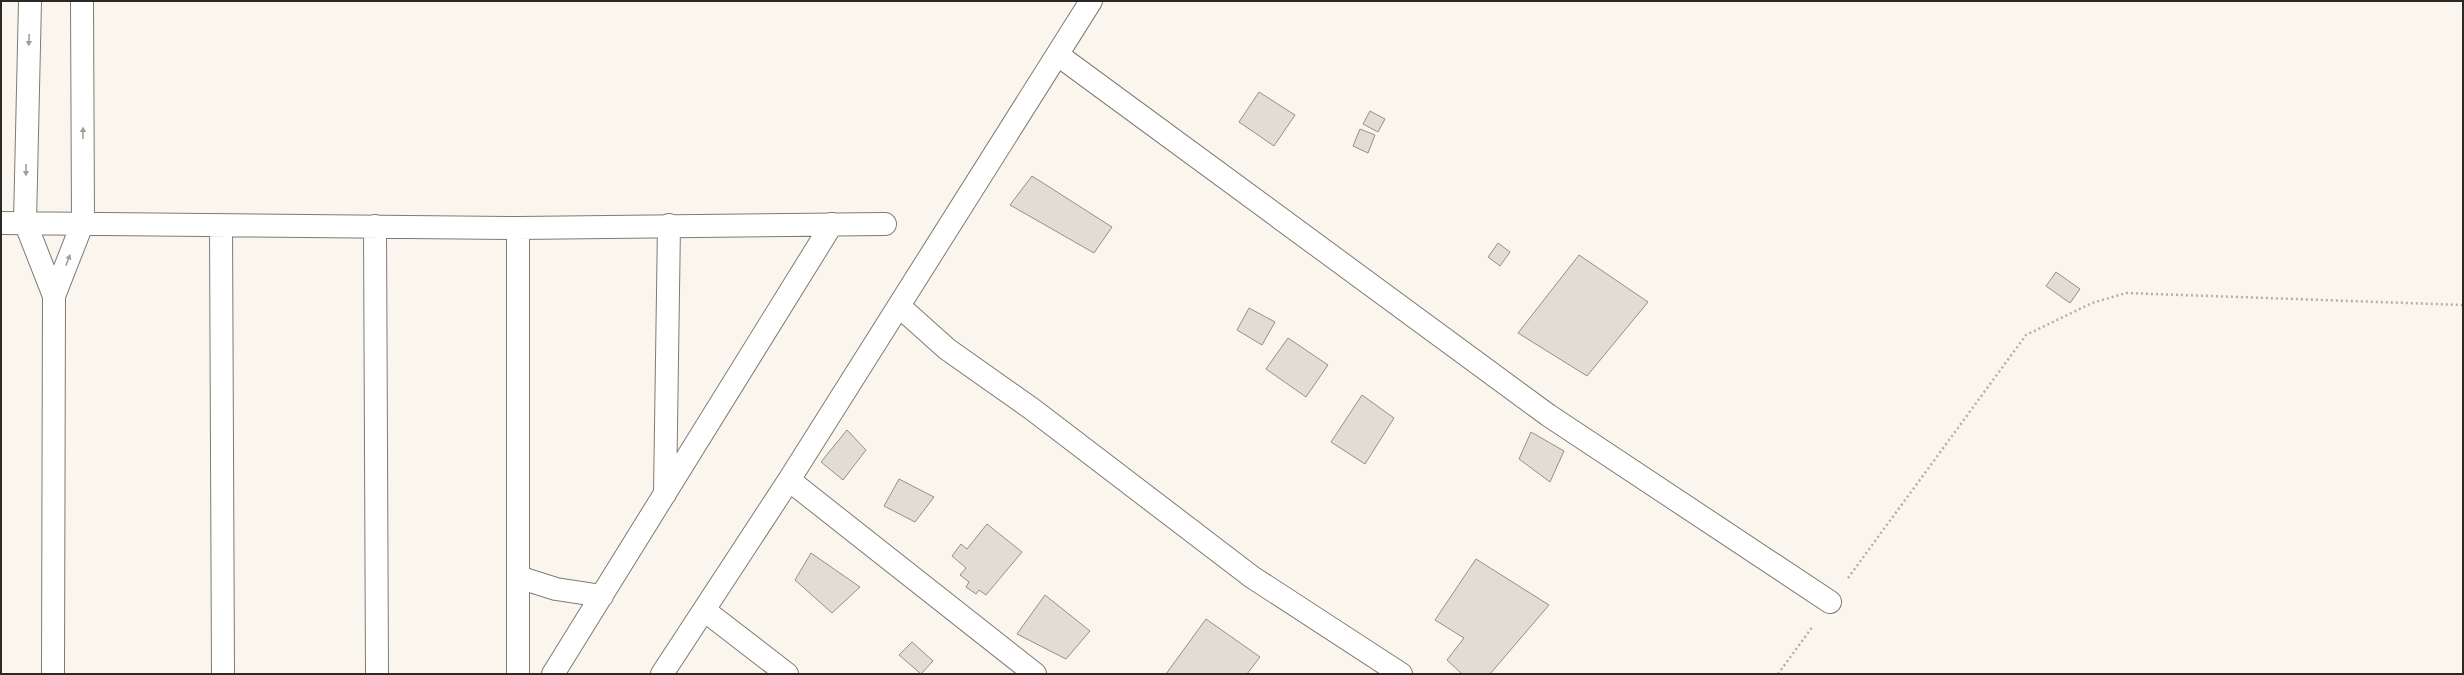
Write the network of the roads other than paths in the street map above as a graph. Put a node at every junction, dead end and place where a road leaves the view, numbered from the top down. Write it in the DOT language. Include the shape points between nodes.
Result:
graph roads {
  1 [pos="30,1"];
  2 [pos="82,1"];
  3 [pos="1092,1"];
  4 [pos="1058,55"];
  5 [pos="25,222"];
  6 [pos="83,222"];
  7 [pos="1,223"];
  8 [pos="832,224"];
  9 [pos="885,224"];
  10 [pos="221,225"];
  11 [pos="669,225"];
  12 [pos="374,226"];
  13 [pos="518,228"];
  14 [pos="54,296"];
  15 [pos="899,306"];
  16 [pos="789,480"];
  17 [pos="665,494"];
  18 [pos="518,577"];
  19 [pos="602,596"];
  20 [pos="1830,602"];
  21 [pos="704,610"];
  22 [pos="53,674"];
  23 [pos="223,674"];
  24 [pos="377,674"];
  25 [pos="518,674"];
  26 [pos="553,674"];
  27 [pos="662,674"];
  28 [pos="787,674"];
  29 [pos="1035,674"];
  30 [pos="1401,674"];
  1 -- 5 [label="street, one-way"];
  6 -- 2 [label="street, one-way"];
  3 -- 4 [label="street"];
  4 -- 15 [label="street"];
  4 -- 20 [label="street" via="1548,415"];
  5 -- 6 [label="street"];
  5 -- 7 [label="street"];
  5 -- 14 [label="street"];
  6 -- 10 [label="street"];
  14 -- 6 [label="street, one-way"];
  8 -- 9 [label="street"];
  8 -- 11 [label="street"];
  8 -- 17 [label="street"];
  10 -- 12 [label="street"];
  10 -- 23 [label="street"];
  11 -- 13 [label="street"];
  11 -- 17 [label="street"];
  12 -- 13 [label="street"];
  12 -- 24 [label="street"];
  13 -- 18 [label="street"];
  14 -- 22 [label="street"];
  15 -- 16 [label="street"];
  15 -- 30 [label="street" via="947,349 1032,409 1252,577"];
  16 -- 21 [label="street"];
  16 -- 29 [label="street"];
  17 -- 19 [label="street"];
  18 -- 19 [label="street" via="556,589"];
  18 -- 25 [label="street"];
  19 -- 26 [label="street"];
  21 -- 27 [label="street"];
  21 -- 28 [label="street"];
}
